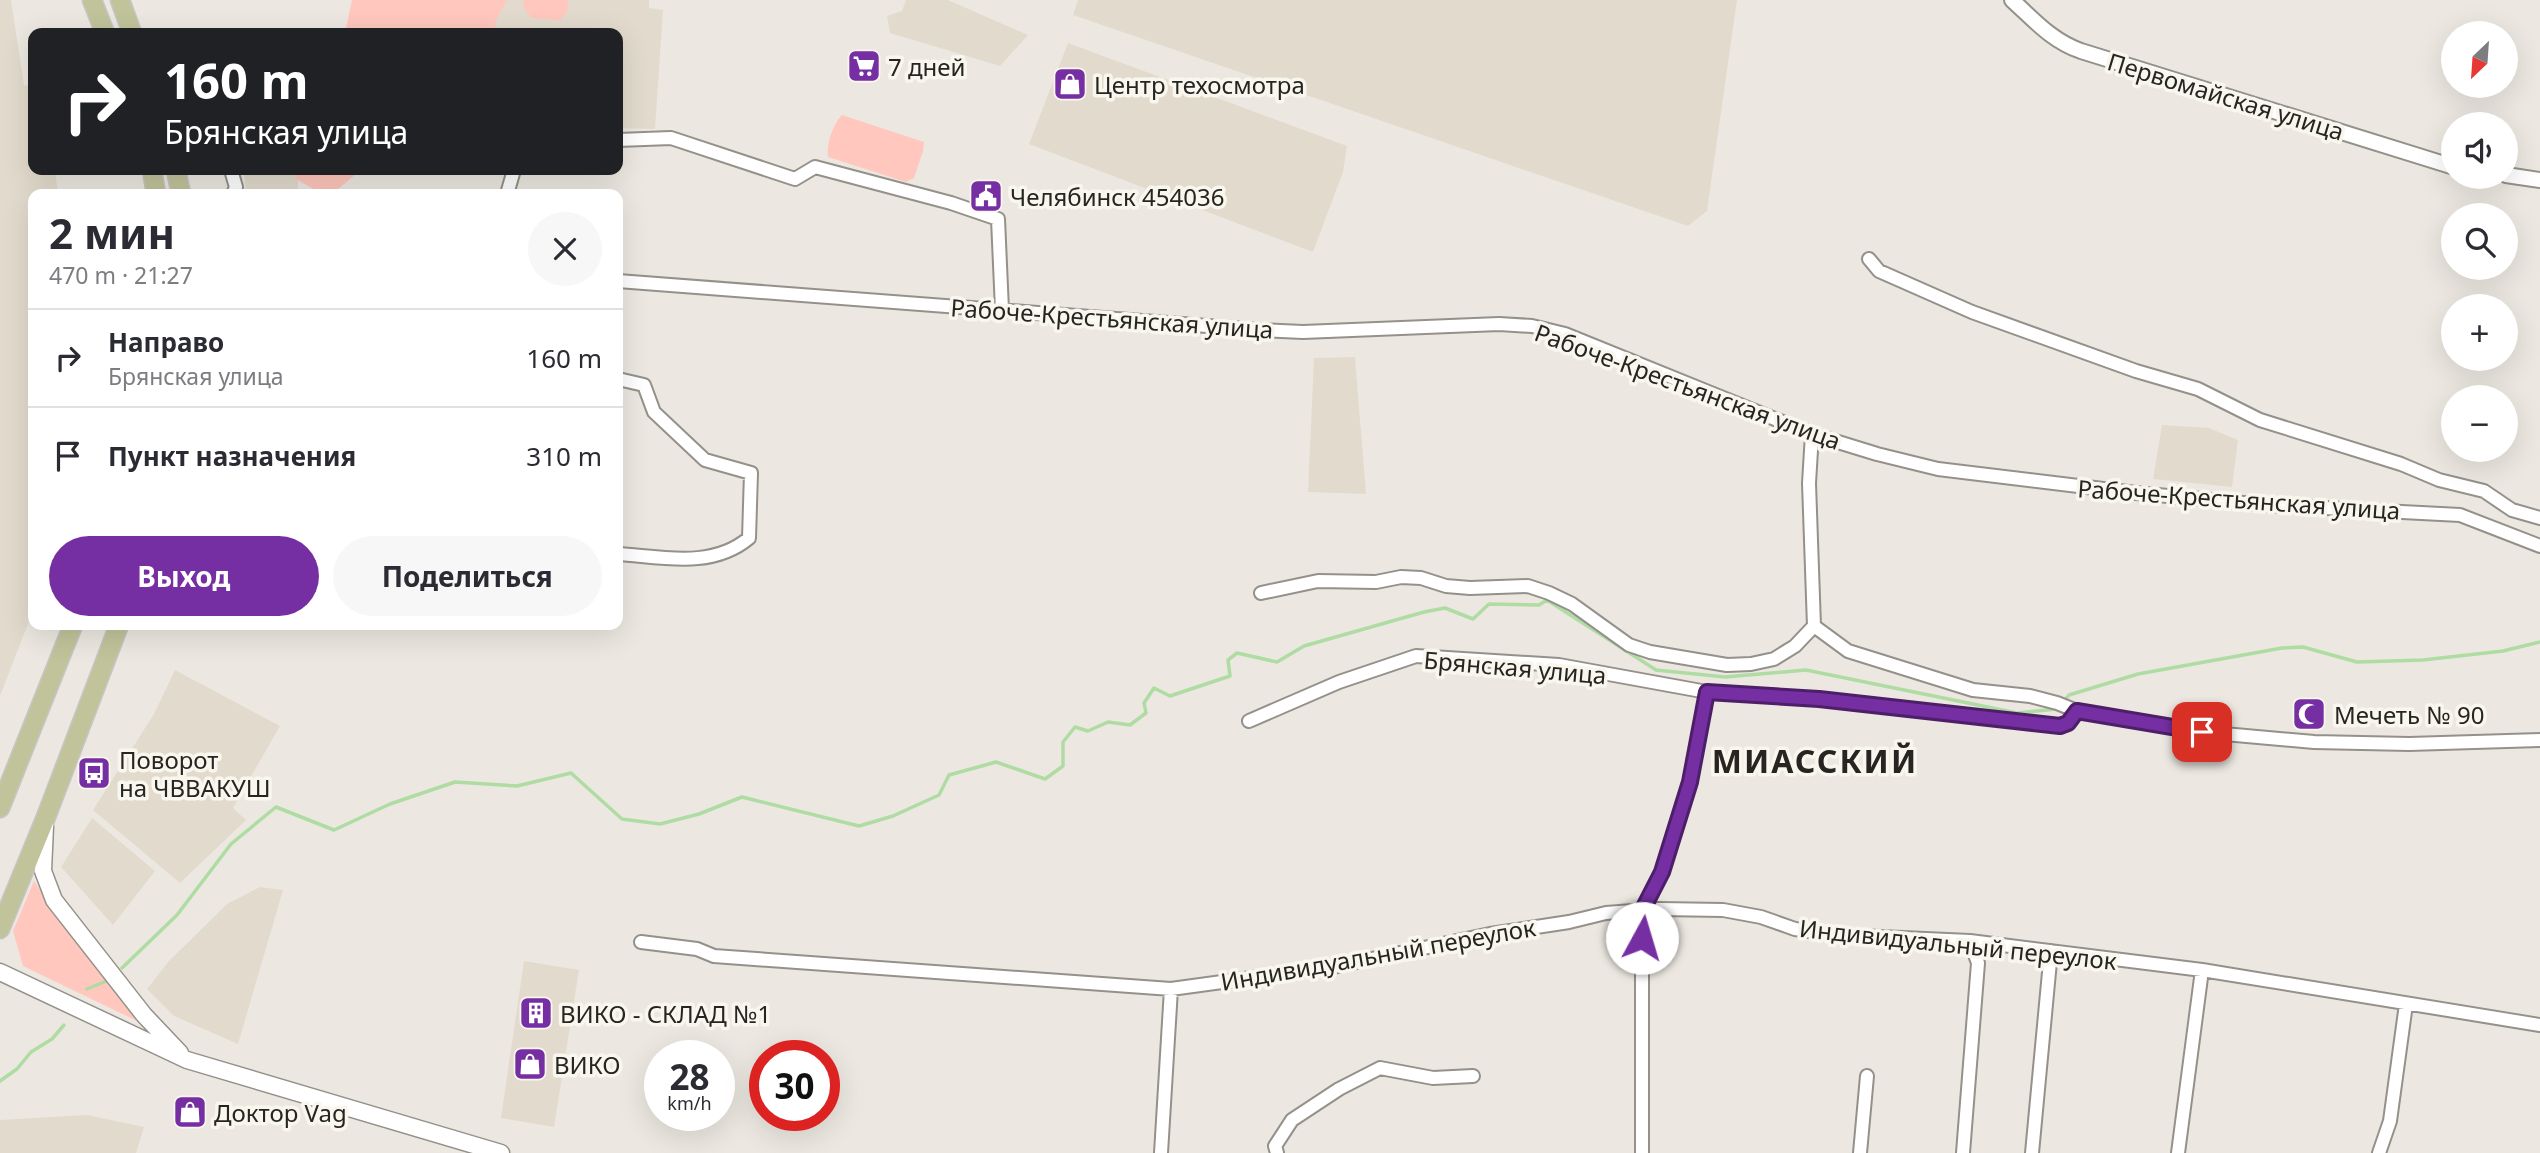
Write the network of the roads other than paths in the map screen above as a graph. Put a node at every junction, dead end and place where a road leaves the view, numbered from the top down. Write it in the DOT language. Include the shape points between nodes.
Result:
graph roads {
  1 [pos="92,0"];
  2 [pos="120,0"];
  3 [pos="2012,0"];
  4 [pos="103,28"];
  5 [pos="130,28"];
  6 [pos="623,140"];
  7 [pos="2441,163"];
  8 [pos="2518,177"];
  9 [pos="2540,180"];
  10 [pos="1869,259"];
  11 [pos="623,281"];
  12 [pos="1002,310"];
  13 [pos="623,380"];
  14 [pos="1812,434"];
  15 [pos="2540,518"];
  16 [pos="2540,546"];
  17 [pos="623,554"];
  18 [pos="1261,593"];
  19 [pos="1814,626"];
  20 [pos="71,630"];
  21 [pos="117,630"];
  22 [pos="1707,692"];
  23 [pos="2077,711"];
  24 [pos="1249,721"];
  25 [pos="2540,740"];
  26 [pos="0,808"];
  27 [pos="46,817"];
  28 [pos="1642,911"];
  29 [pos="0,929"];
  30 [pos="1970,941"];
  31 [pos="641,942"];
  32 [pos="2051,951"];
  33 [pos="2202,970"];
  34 [pos="0,972"];
  35 [pos="1171,989"];
  36 [pos="2406,1004"];
  37 [pos="2540,1025"];
  38 [pos="187,1060"];
  39 [pos="1473,1076"];
  40 [pos="1867,1076"];
  41 [pos="500,1153"];
  42 [pos="1161,1153"];
  43 [pos="1277,1153"];
  44 [pos="1642,1153"];
  45 [pos="1860,1153"];
  46 [pos="1963,1153"];
  47 [pos="2032,1153"];
  48 [pos="2178,1153"];
  49 [pos="2379,1153"];
  1 -- 4 [label="main road"];
  2 -- 5 [label="main road"];
  3 -- 7 [label="street, Первомайская улица" via="2062,44"];
  6 -- 12 [label="street" via="671,138 795,178 815,167 998,219"];
  8 -- 9 [label="street"];
  10 -- 15 [label="street, Рабоче-Крестьянская улица" via="1879,271 1972,312 2198,389 2260,420 2484,491 2512,510"];
  11 -- 12 [label="street, Рабоче-Крестьянская улица"];
  12 -- 14 [label="street, Рабоче-Крестьянская улица" via="1303,332 1532,326 1565,334"];
  13 -- 17 [label="street" via="644,385 654,412 705,460 751,473 750,538 736,549 697,560"];
  14 -- 16 [label="street, Рабоче-Крестьянская улица" via="1938,469 1994,478 2265,505 2460,516"];
  14 -- 19 [label="street" via="1809,483"];
  18 -- 19 [label="street, Брянская улица" via="1318,581 1376,582 1401,577 1470,588 1528,586 1572,604 1629,645 1727,665 1774,659"];
  19 -- 23 [label="street" via="1860,655 1973,690 2030,696"];
  20 -- 26 [label="main road"];
  21 -- 27 [label="main road"];
  22 -- 23 [label="street, Брянская улица" via="1819,699 2060,726"];
  22 -- 24 [label="street, Брянская улица" via="1559,665 1416,656 1339,682"];
  22 -- 28 [label="street" via="1690,782 1662,872"];
  23 -- 25 [label="street" via="2202,732 2314,742"];
  27 -- 29 [label="main road"];
  27 -- 38 [label="main road" via="43,871 54,900 144,1015"];
  28 -- 30 [label="street, Индивидуальный переулок" via="1723,910 1836,935"];
  28 -- 35 [label="street, Индивидуальный переулок" via="1503,931 1338,966"];
  28 -- 44 [label="street"];
  30 -- 32 [label="street, Индивидуальный переулок"];
  30 -- 46 [label="street" via="1978,963"];
  31 -- 35 [label="street, Индивидуальный переулок" via="697,949 714,956"];
  32 -- 33 [label="street, Индивидуальный переулок"];
  32 -- 47 [label="street"];
  33 -- 36 [label="street, Индивидуальный переулок"];
  33 -- 48 [label="street"];
  34 -- 38 [label="main road"];
  35 -- 42 [label="street"];
  36 -- 37 [label="street, Индивидуальный переулок"];
  36 -- 49 [label="street" via="2390,1121"];
  38 -- 41 [label="main road"];
  39 -- 43 [label="street" via="1433,1078 1380,1068 1292,1120 1275,1146"];
  40 -- 45 [label="street"];
}
